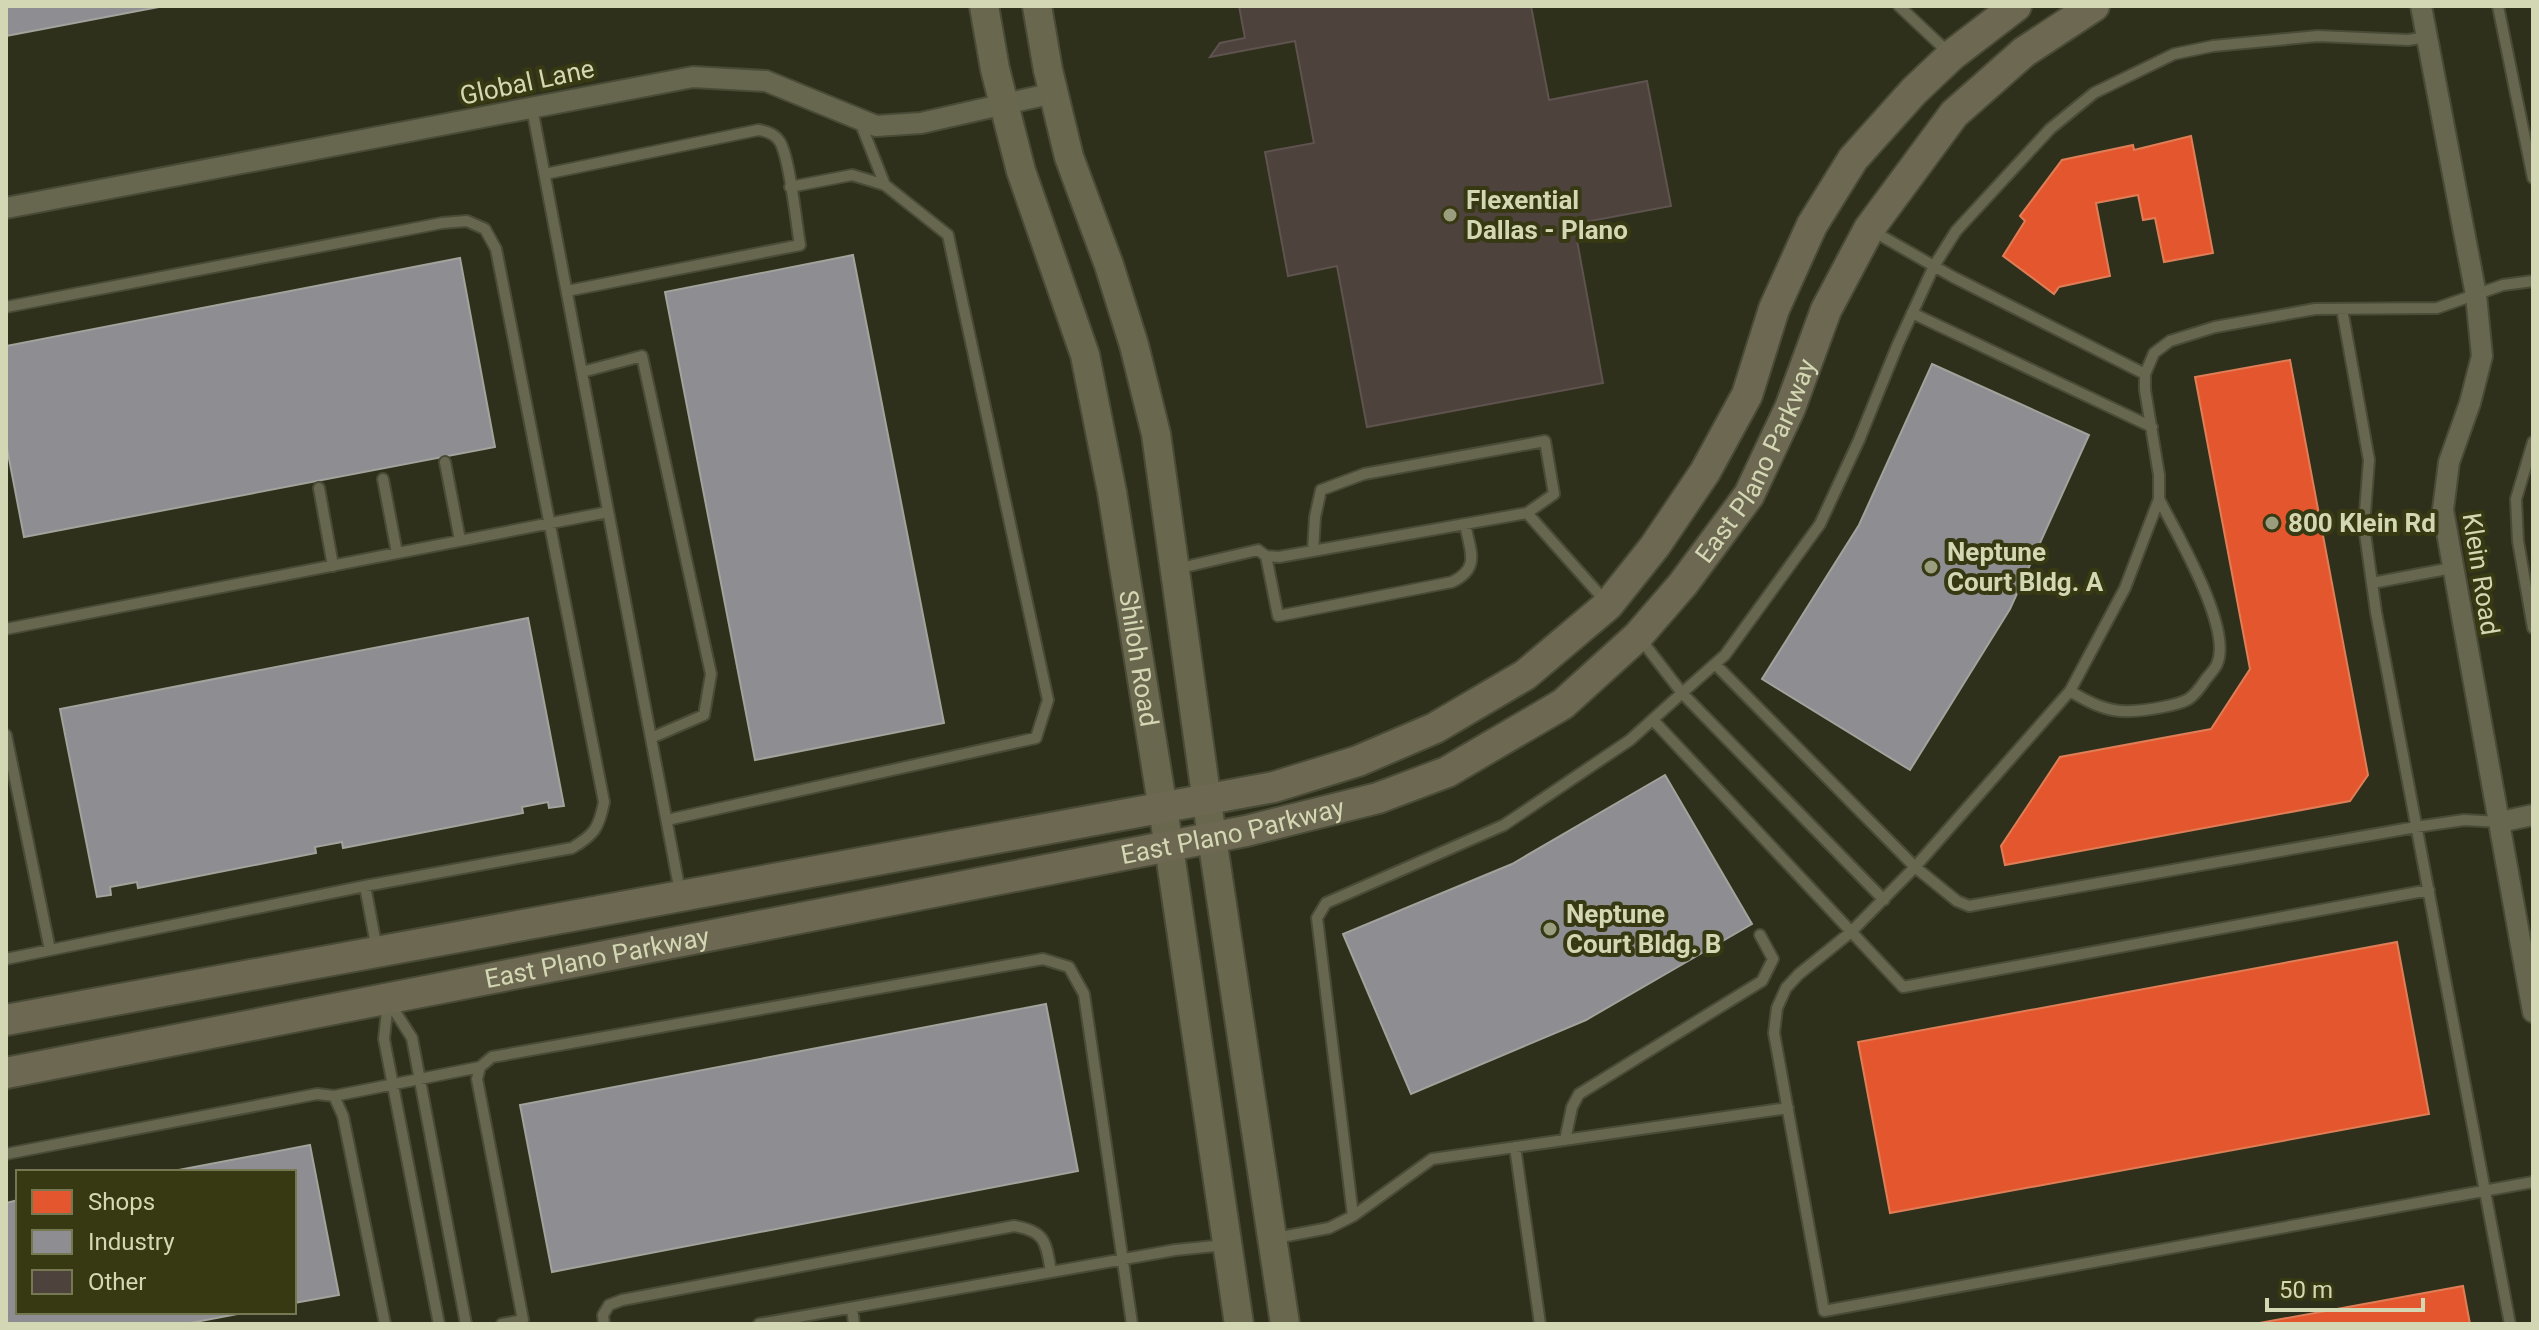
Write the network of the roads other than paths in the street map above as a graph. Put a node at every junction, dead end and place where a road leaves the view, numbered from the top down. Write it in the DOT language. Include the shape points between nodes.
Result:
graph roads {
  1 [pos="984,6"];
  2 [pos="1037,6"];
  3 [pos="2016,6"];
  4 [pos="2094,6"];
  5 [pos="2421,6"];
  6 [pos="2498,6"];
  7 [pos="1900,7"];
  8 [pos="2427,37"];
  9 [pos="1952,55"];
  10 [pos="1982,89"];
  11 [pos="1054,93"];
  12 [pos="1005,106"];
  13 [pos="532,108"];
  14 [pos="859,119"];
  15 [pos="545,174"];
  16 [pos="2533,178"];
  17 [pos="885,185"];
  18 [pos="790,187"];
  19 [pos="6,208"];
  20 [pos="1869,229"];
  21 [pos="1934,266"];
  22 [pos="2533,281"];
  23 [pos="567,291"];
  24 [pos="2476,295"];
  25 [pos="6,307"];
  26 [pos="2342,309"];
  27 [pos="1912,313"];
  28 [pos="582,372"];
  29 [pos="2145,374"];
  30 [pos="2152,427"];
  31 [pos="2533,442"];
  32 [pos="445,462"];
  33 [pos="383,479"];
  34 [pos="319,488"];
  35 [pos="2159,499"];
  36 [pos="608,512"];
  37 [pos="1527,513"];
  38 [pos="548,523"];
  39 [pos="1465,524"];
  40 [pos="460,540"];
  41 [pos="1313,551"];
  42 [pos="397,553"];
  43 [pos="1266,556"];
  44 [pos="333,566"];
  45 [pos="2452,568"];
  46 [pos="1176,569"];
  47 [pos="2372,583"];
  48 [pos="1608,605"];
  49 [pos="2533,628"];
  50 [pos="6,629"];
  51 [pos="1638,636"];
  52 [pos="1715,664"];
  53 [pos="2070,691"];
  54 [pos="1682,693"];
  55 [pos="1653,720"];
  56 [pos="6,735"];
  57 [pos="651,738"];
  58 [pos="1208,798"];
  59 [pos="1162,806"];
  60 [pos="2533,815"];
  61 [pos="667,820"];
  62 [pos="2500,822"];
  63 [pos="2416,827"];
  64 [pos="1212,838"];
  65 [pos="1169,847"];
  66 [pos="1915,867"];
  67 [pos="365,886"];
  68 [pos="2429,890"];
  69 [pos="681,896"];
  70 [pos="1884,900"];
  71 [pos="1851,932"];
  72 [pos="1760,935"];
  73 [pos="689,940"];
  74 [pos="50,950"];
  75 [pos="377,952"];
  76 [pos="6,959"];
  77 [pos="388,999"];
  78 [pos="2533,1012"];
  79 [pos="6,1020"];
  80 [pos="480,1067"];
  81 [pos="6,1073"];
  82 [pos="420,1079"];
  83 [pos="393,1083"];
  84 [pos="334,1096"];
  85 [pos="1788,1108"];
  86 [pos="1565,1140"];
  87 [pos="1515,1147"];
  88 [pos="6,1154"];
  89 [pos="2533,1182"];
  90 [pos="2487,1190"];
  91 [pos="1353,1216"];
  92 [pos="1274,1238"];
  93 [pos="1227,1245"];
  94 [pos="1123,1259"];
  95 [pos="1051,1272"];
  96 [pos="852,1308"];
  97 [pos="1824,1311"];
  98 [pos="385,1324"];
  99 [pos="439,1324"];
  100 [pos="466,1324"];
  101 [pos="502,1324"];
  102 [pos="604,1324"];
  103 [pos="759,1324"];
  104 [pos="854,1324"];
  105 [pos="1132,1324"];
  106 [pos="1239,1324"];
  107 [pos="1285,1324"];
  108 [pos="1540,1324"];
  109 [pos="1826,1324"];
  110 [pos="2510,1324"];
  1 -- 12 [label="main road, Shiloh Road"];
  2 -- 11 [label="main road, Shiloh Road"];
  3 -- 9 [label="main road, East Plano Parkway"];
  4 -- 10 [label="main road, East Plano Parkway" via="2024,52"];
  5 -- 8 [label="street, Klein Road"];
  6 -- 16 [label="lane"];
  7 -- 9 [label="lane"];
  8 -- 21 [label="lane" via="2318,36 2213,46 2138,69 2094,93 2050,129 1956,231"];
  8 -- 24 [label="street, Klein Road"];
  9 -- 10 [label="main road"];
  9 -- 48 [label="main road, East Plano Parkway" via="1853,159 1812,225 1774,309 1747,395 1712,459 1655,546"];
  10 -- 20 [label="main road, East Plano Parkway" via="1954,114"];
  11 -- 12 [label="street, Global Lane"];
  11 -- 46 [label="main road, Shiloh Road" via="1069,157 1134,345 1156,434"];
  12 -- 14 [label="street, Global Lane" via="921,123 876,126"];
  12 -- 59 [label="main road, Shiloh Road" via="1021,171 1085,355"];
  13 -- 14 [label="street, Global Lane" via="693,77 766,81"];
  13 -- 15 [label="lane"];
  13 -- 19 [label="street, Global Lane"];
  14 -- 17 [label="lane"];
  15 -- 18 [label="lane" via="758,130 781,144"];
  15 -- 23 [label="lane"];
  17 -- 18 [label="lane" via="852,175"];
  17 -- 61 [label="lane" via="948,235 1048,700 1036,738"];
  18 -- 23 [label="lane" via="800,245"];
  20 -- 21 [label="lane"];
  20 -- 51 [label="main road, East Plano Parkway" via="1826,310 1790,408 1749,495"];
  21 -- 27 [label="lane"];
  21 -- 29 [label="lane"];
  22 -- 24 [label="lane"];
  23 -- 28 [label="lane"];
  24 -- 26 [label="lane" via="2437,308"];
  24 -- 45 [label="street, Klein Road" via="2482,356 2449,462 2443,510"];
  25 -- 38 [label="lane" via="467,221 485,229 496,249"];
  26 -- 29 [label="lane" via="2215,327 2170,341 2154,353"];
  26 -- 47 [label="lane" via="2369,460 2364,526"];
  27 -- 30 [label="lane"];
  27 -- 52 [label="lane" via="1820,524"];
  28 -- 36 [label="lane"];
  28 -- 57 [label="lane" via="642,356 711,674 704,715"];
  29 -- 30 [label="lane"];
  30 -- 35 [label="lane"];
  31 -- 49 [label="lane" via="2516,499"];
  32 -- 40 [label="lane"];
  33 -- 42 [label="lane"];
  34 -- 44 [label="lane"];
  35 -- 53 [label="lane" via="2125,588"];
  35 -- 53 [label="lane" via="2211,602 2218,662 2184,703 2113,712"];
  36 -- 38 [label="lane"];
  36 -- 57 [label="lane"];
  37 -- 39 [label="lane"];
  37 -- 41 [label="lane" via="1554,494 1545,441 1364,474 1321,490"];
  37 -- 48 [label="lane"];
  38 -- 40 [label="lane"];
  38 -- 67 [label="lane" via="601,779 600,821 590,837 572,848"];
  39 -- 41 [label="lane"];
  39 -- 43 [label="lane" via="1472,563 1466,575 1452,582 1278,616"];
  40 -- 42 [label="lane"];
  41 -- 43 [label="lane"];
  42 -- 44 [label="lane"];
  43 -- 46 [label="lane" via="1258,550"];
  44 -- 50 [label="lane"];
  45 -- 47 [label="lane"];
  45 -- 62 [label="street, Klein Road"];
  46 -- 58 [label="main road, Shiloh Road"];
  47 -- 63 [label="lane"];
  48 -- 51 [label="main road"];
  48 -- 58 [label="main road, East Plano Parkway" via="1525,675 1435,728 1358,761 1274,787"];
  51 -- 54 [label="lane"];
  51 -- 64 [label="main road, East Plano Parkway" via="1563,704 1447,772 1378,798"];
  52 -- 54 [label="lane"];
  52 -- 66 [label="lane"];
  53 -- 66 [label="lane"];
  54 -- 55 [label="lane"];
  54 -- 70 [label="lane"];
  55 -- 71 [label="lane"];
  55 -- 91 [label="lane" via="1504,825 1326,903 1317,918"];
  56 -- 74 [label="lane"];
  57 -- 61 [label="lane"];
  58 -- 59 [label="main road, East Plano Parkway"];
  58 -- 64 [label="main road, Shiloh Road"];
  59 -- 65 [label="main road, Shiloh Road"];
  59 -- 69 [label="main road, East Plano Parkway"];
  60 -- 62 [label="street"];
  61 -- 69 [label="lane"];
  62 -- 63 [label="lane" via="2464,820"];
  62 -- 78 [label="street, Klein Road"];
  63 -- 66 [label="lane" via="1982,905 1957,901"];
  63 -- 68 [label="lane"];
  64 -- 65 [label="main road, East Plano Parkway"];
  64 -- 92 [label="main road, Shiloh Road"];
  65 -- 73 [label="main road, East Plano Parkway"];
  65 -- 93 [label="main road, Shiloh Road"];
  66 -- 70 [label="lane"];
  67 -- 74 [label="lane"];
  67 -- 75 [label="lane"];
  68 -- 71 [label="lane" via="1903,987"];
  68 -- 90 [label="lane"];
  69 -- 73 [label="main road"];
  69 -- 75 [label="main road, East Plano Parkway"];
  70 -- 71 [label="lane"];
  71 -- 85 [label="lane" via="1799,974 1777,1008 1774,1033"];
  72 -- 86 [label="lane" via="1773,959 1762,981 1579,1094"];
  73 -- 77 [label="main road, East Plano Parkway"];
  74 -- 76 [label="lane"];
  75 -- 77 [label="main road"];
  75 -- 79 [label="main road, East Plano Parkway"];
  77 -- 81 [label="main road, East Plano Parkway"];
  77 -- 82 [label="lane" via="412,1038"];
  77 -- 83 [label="lane" via="384,1039"];
  80 -- 82 [label="lane"];
  80 -- 94 [label="lane" via="492,1057 1043,959 1069,967 1084,994"];
  80 -- 101 [label="lane" via="481,1107 523,1320"];
  82 -- 83 [label="lane"];
  82 -- 100 [label="lane"];
  83 -- 84 [label="lane"];
  83 -- 99 [label="lane"];
  84 -- 88 [label="lane" via="317,1094"];
  84 -- 98 [label="lane" via="343,1116"];
  85 -- 86 [label="lane"];
  85 -- 97 [label="lane"];
  86 -- 87 [label="lane"];
  87 -- 91 [label="lane" via="1432,1159"];
  87 -- 108 [label="lane"];
  89 -- 90 [label="lane"];
  90 -- 97 [label="lane"];
  90 -- 110 [label="lane"];
  91 -- 92 [label="lane" via="1329,1228"];
  92 -- 93 [label="main road"];
  92 -- 107 [label="main road, Shiloh Road"];
  93 -- 94 [label="lane"];
  93 -- 106 [label="main road, Shiloh Road"];
  94 -- 95 [label="lane"];
  94 -- 105 [label="lane"];
  95 -- 96 [label="lane"];
  95 -- 102 [label="lane" via="1045,1240 1031,1229 1014,1226 622,1300 609,1305"];
  96 -- 103 [label="lane"];
  96 -- 104 [label="lane"];
  97 -- 109 [label="lane"];
}
